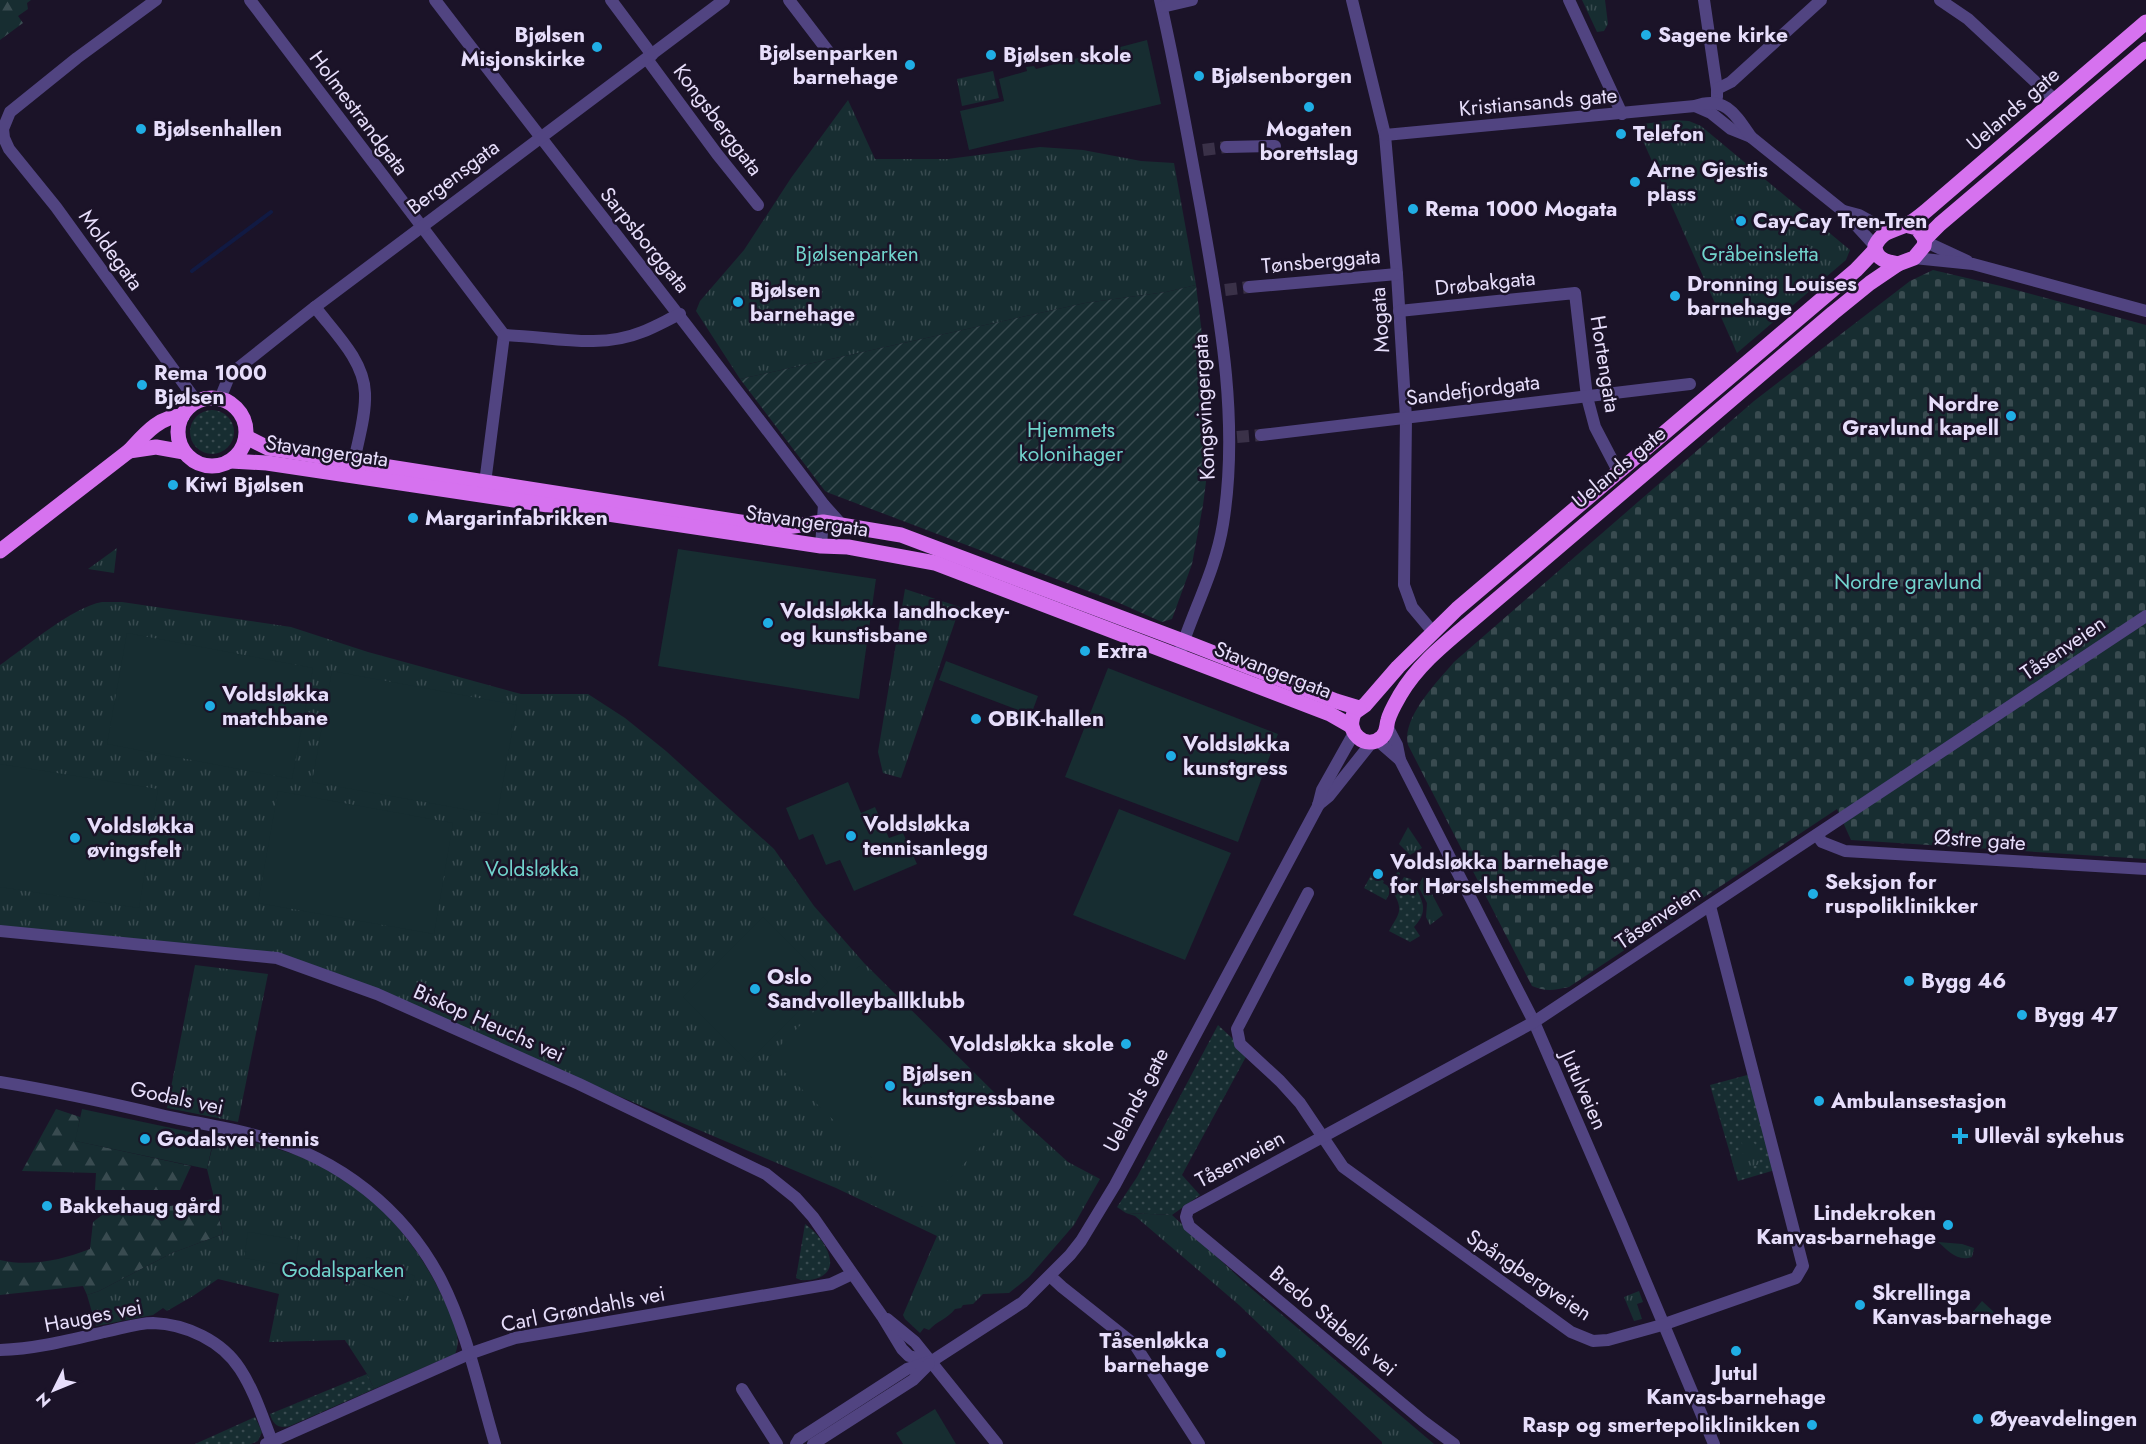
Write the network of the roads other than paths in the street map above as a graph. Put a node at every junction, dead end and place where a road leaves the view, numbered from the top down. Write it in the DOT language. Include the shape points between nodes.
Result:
graph roads {
  1 [pos="156,0"];
  2 [pos="249,0"];
  3 [pos="435,0"];
  4 [pos="611,0"];
  5 [pos="724,0"];
  6 [pos="789,0"];
  7 [pos="1192,0"];
  8 [pos="1352,0"];
  9 [pos="1569,0"];
  10 [pos="1704,0"];
  11 [pos="1821,0"];
  12 [pos="1940,0"];
  13 [pos="1161,4"];
  14 [pos="2146,22"];
  15 [pos="2146,49"];
  16 [pos="831,55"];
  17 [pos="650,57"];
  18 [pos="2056,101"];
  19 [pos="1715,102"];
  20 [pos="1622,114"];
  21 [pos="1385,135"];
  22 [pos="541,138"];
  23 [pos="1275,146"];
  24 [pos="1226,147"];
  25 [pos="758,205"];
  26 [pos="1843,211"];
  27 [pos="1905,225"];
  28 [pos="422,227"];
  29 [pos="1888,231"];
  30 [pos="1925,241"];
  31 [pos="1875,248"];
  32 [pos="1914,258"];
  33 [pos="1898,264"];
  34 [pos="1973,264"];
  35 [pos="1397,274"];
  36 [pos="1249,287"];
  37 [pos="1575,293"];
  38 [pos="315,307"];
  39 [pos="1399,311"];
  40 [pos="2146,311"];
  41 [pos="680,314"];
  42 [pos="504,335"];
  43 [pos="1690,384"];
  44 [pos="1587,397"];
  45 [pos="220,399"];
  46 [pos="197,402"];
  47 [pos="182,416"];
  48 [pos="1406,418"];
  49 [pos="1261,435"];
  50 [pos="246,437"];
  51 [pos="129,450"];
  52 [pos="184,452"];
  53 [pos="231,460"];
  54 [pos="354,462"];
  55 [pos="1618,471"];
  56 [pos="485,483"];
  57 [pos="824,505"];
  58 [pos="823,522"];
  59 [pos="842,525"];
  60 [pos="821,546"];
  61 [pos="0,551"];
  62 [pos="2146,616"];
  63 [pos="1433,632"];
  64 [pos="1181,648"];
  65 [pos="1362,707"];
  66 [pos="1388,724"];
  67 [pos="1352,729"];
  68 [pos="1375,741"];
  69 [pos="1400,760"];
  70 [pos="1317,806"];
  71 [pos="1817,835"];
  72 [pos="2146,870"];
  73 [pos="1308,893"];
  74 [pos="1710,906"];
  75 [pos="0,931"];
  76 [pos="1534,1023"];
  77 [pos="0,1082"];
  78 [pos="1322,1137"];
  79 [pos="1189,1226"];
  80 [pos="852,1274"];
  81 [pos="1050,1276"];
  82 [pos="1662,1325"];
  83 [pos="0,1350"];
  84 [pos="469,1354"];
  85 [pos="932,1361"];
  86 [pos="742,1389"];
  87 [pos="271,1443"];
  88 [pos="495,1444"];
  89 [pos="777,1444"];
  90 [pos="796,1444"];
  91 [pos="813,1444"];
  92 [pos="997,1444"];
  93 [pos="1199,1444"];
  94 [pos="1454,1444"];
  95 [pos="1714,1444"];
  1 -- 46 [label="street, Moldegata" via="18,104 3,129 9,149 56,207"];
  2 -- 28 [label="street, Holmestrandgata"];
  3 -- 22 [label="street, Sarpsborggata"];
  4 -- 17 [label="street, Kongsberggata"];
  5 -- 17 [label="street, Bergensgata"];
  6 -- 16 [label="street"];
  7 -- 13 [label="street"];
  8 -- 21 [label="street, Mogata"];
  9 -- 20 [label="street"];
  10 -- 19 [label="street"];
  11 -- 19 [label="street" via="1731,82"];
  12 -- 18 [label="street" via="1968,19"];
  13 -- 64 [label="street, Kongsvingergata" via="1197,150 1220,290 1233,437 1223,527"];
  14 -- 18 [label="main road, Uelands gate"];
  15 -- 30 [label="main road, Uelands gate"];
  17 -- 22 [label="street, Bergensgata"];
  17 -- 25 [label="street, Kongsberggata" via="717,154"];
  18 -- 27 [label="main road, Uelands gate"];
  19 -- 20 [label="street, Kristiansands gate"];
  19 -- 26 [label="street" via="1725,106 1751,137"];
  20 -- 21 [label="street, Kristiansands gate"];
  21 -- 35 [label="street, Mogata"];
  22 -- 28 [label="street, Bergensgata"];
  22 -- 41 [label="street, Sarpsborggata"];
  23 -- 24 [label="street"];
  26 -- 29 [label="street"];
  26 -- 31 [label="street"];
  27 -- 29 [label="main road, Uelands gate"];
  27 -- 30 [label="main road" via="1917,228"];
  28 -- 38 [label="street, Bergensgata"];
  28 -- 42 [label="street, Holmestrandgata"];
  29 -- 31 [label="main road, Uelands gate"];
  30 -- 32 [label="main road, Uelands gate"];
  30 -- 34 [label="street"];
  31 -- 33 [label="main road" via="1883,260"];
  31 -- 55 [label="main road, Uelands gate" via="1856,270"];
  32 -- 33 [label="main road, Uelands gate"];
  32 -- 34 [label="street"];
  33 -- 66 [label="main road, Uelands gate" via="1833,313 1443,645 1409,682"];
  34 -- 40 [label="street"];
  35 -- 36 [label="street, Tønsberggata"];
  35 -- 39 [label="street, Mogata"];
  37 -- 39 [label="street, Drøbakgata"];
  37 -- 44 [label="street, Hortengata"];
  38 -- 45 [label="street, Bergensgata" via="237,369"];
  38 -- 54 [label="street, Stavangergata" via="354,357 364,384 365,405"];
  39 -- 48 [label="street, Mogata"];
  41 -- 42 [label="street" via="641,333 594,341"];
  41 -- 57 [label="street, Sarpsborggata"];
  42 -- 56 [label="street"];
  43 -- 44 [label="street, Sandefjordgata"];
  44 -- 48 [label="street, Sandefjordgata"];
  44 -- 55 [label="street, Hortengata" via="1595,427"];
  45 -- 46 [label="main road"];
  45 -- 50 [label="main road" via="230,403 243,417"];
  46 -- 47 [label="main road"];
  47 -- 51 [label="main road" via="164,419"];
  47 -- 52 [label="main road" via="178,434"];
  48 -- 49 [label="street, Sandefjordgata"];
  48 -- 63 [label="street, Mogata" via="1404,585 1412,607"];
  50 -- 53 [label="main road"];
  50 -- 54 [label="main road, Stavangergata" via="268,448"];
  51 -- 52 [label="main road" via="156,447"];
  51 -- 61 [label="main road"];
  52 -- 53 [label="main road" via="204,466"];
  53 -- 60 [label="main road, Stavangergata"];
  54 -- 56 [label="main road, Stavangergata"];
  55 -- 63 [label="main road, Uelands gate"];
  56 -- 58 [label="main road, Stavangergata" via="779,528"];
  57 -- 58 [label="street"];
  57 -- 59 [label="street, Sarpsborggata"];
  58 -- 59 [label="main road, Stavangergata"];
  58 -- 60 [label="street"];
  59 -- 64 [label="main road, Stavangergata" via="901,535"];
  60 -- 64 [label="main road, Stavangergata" via="935,563"];
  62 -- 71 [label="street, Tåsenveien"];
  63 -- 65 [label="main road, Uelands gate"];
  64 -- 65 [label="main road, Stavangergata"];
  64 -- 67 [label="main road, Stavangergata" via="1330,714"];
  65 -- 66 [label="main road" via="1380,708"];
  65 -- 67 [label="main road, Uelands gate" via="1353,716"];
  66 -- 68 [label="main road, Uelands gate" via="1382,737"];
  66 -- 69 [label="street, Jutulveien"];
  67 -- 68 [label="main road" via="1359,738"];
  67 -- 70 [label="street, Uelands gate"];
  68 -- 69 [label="street, Jutulveien"];
  68 -- 70 [label="street, Uelands gate"];
  69 -- 76 [label="street, Jutulveien"];
  70 -- 81 [label="street, Uelands gate" via="1115,1185 1081,1241"];
  71 -- 72 [label="street, Østre gate" via="1822,842 1845,850"];
  71 -- 74 [label="street, Tåsenveien"];
  73 -- 78 [label="street, Spångbergveien" via="1237,1029 1240,1044 1300,1103"];
  74 -- 76 [label="street, Tåsenveien"];
  74 -- 82 [label="street, Spångbergveien" via="1803,1266 1796,1278"];
  75 -- 80 [label="street, Biskop Heuchs vei" via="277,958 377,994 579,1084 766,1174 813,1216"];
  76 -- 78 [label="street, Tåsenveien"];
  76 -- 82 [label="street, Jutulveien"];
  77 -- 84 [label="street, Godals vei" via="263,1137 340,1170 374,1194 417,1242 441,1280"];
  78 -- 79 [label="street, Tåsenveien" via="1191,1208 1186,1217"];
  78 -- 82 [label="street, Spångbergveien" via="1343,1167 1571,1332 1593,1341 1608,1340"];
  79 -- 94 [label="street, Bredo Stabells vei"];
  80 -- 84 [label="street, Carl Grøndahls vei" via="831,1284 515,1338"];
  80 -- 85 [label="street, Biskop Heuchs vei" via="902,1349 909,1356"];
  81 -- 85 [label="street, Uelands gate" via="1008,1312"];
  81 -- 93 [label="street" via="1135,1345"];
  82 -- 95 [label="street, Jutulveien"];
  83 -- 87 [label="street, Hauges vei" via="153,1323 183,1327 220,1348 238,1366 249,1384"];
  84 -- 87 [label="street, Carl Grøndahls vei"];
  84 -- 88 [label="street, Godals vei"];
  85 -- 90 [label="street" via="907,1369"];
  85 -- 91 [label="street" via="914,1380"];
  85 -- 92 [label="street"];
  86 -- 89 [label="street"];
}
